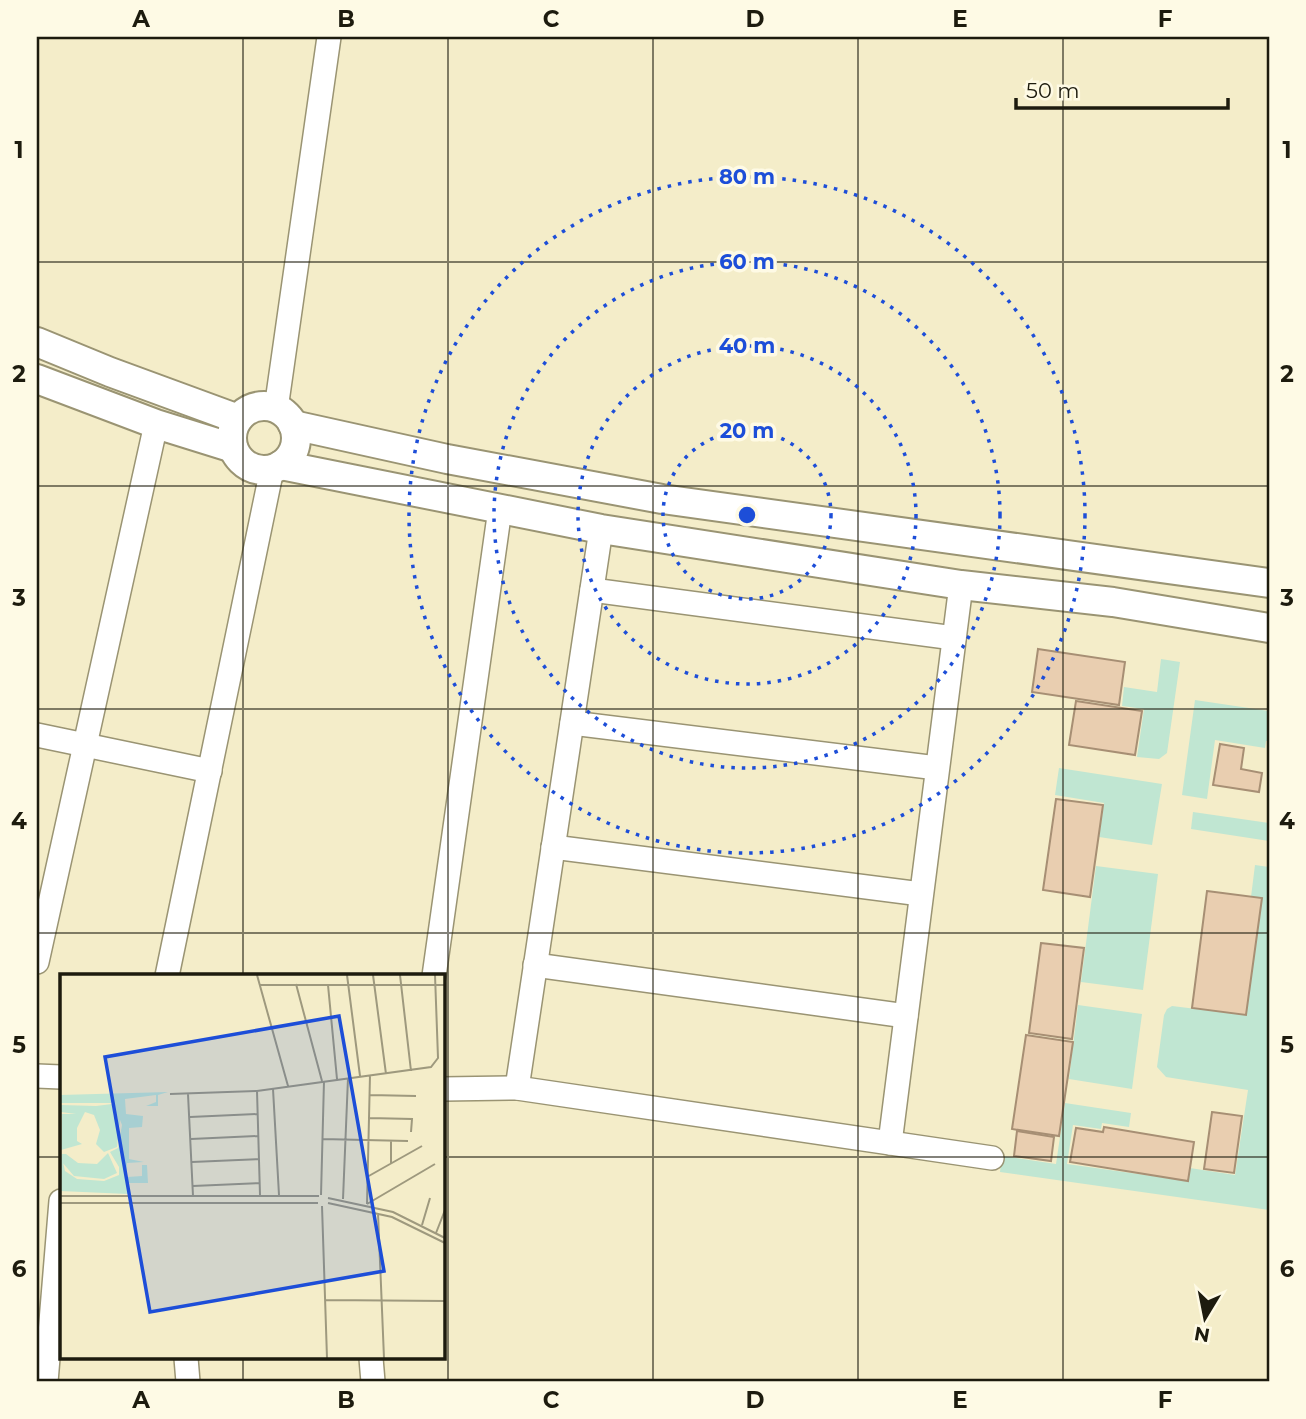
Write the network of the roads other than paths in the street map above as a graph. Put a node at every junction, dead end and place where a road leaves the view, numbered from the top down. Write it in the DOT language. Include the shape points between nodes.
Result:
graph roads {
  1 [pos="330,37"];
  2 [pos="37,342"];
  3 [pos="37,379"];
  4 [pos="284,417"];
  5 [pos="238,419"];
  6 [pos="156,424"];
  7 [pos="233,448"];
  8 [pos="277,467"];
  9 [pos="500,509"];
  10 [pos="601,529"];
  11 [pos="1269,583"];
  12 [pos="961,586"];
  13 [pos="592,590"];
  14 [pos="1269,628"];
  15 [pos="954,638"];
  16 [pos="572,723"];
  17 [pos="37,735"];
  18 [pos="84,745"];
  19 [pos="937,768"];
  20 [pos="209,771"];
  21 [pos="553,847"];
  22 [pos="922,894"];
  23 [pos="37,962"];
  24 [pos="535,965"];
  25 [pos="167,974"];
  26 [pos="434,974"];
  27 [pos="906,1016"];
  28 [pos="37,1076"];
  29 [pos="60,1077"];
  30 [pos="444,1088"];
  31 [pos="517,1088"];
  32 [pos="890,1143"];
  33 [pos="992,1158"];
  34 [pos="60,1213"];
  35 [pos="186,1360"];
  36 [pos="371,1360"];
  37 [pos="46,1382"];
  38 [pos="188,1382"];
  39 [pos="373,1382"];
  1 -- 4 [label="street"];
  2 -- 5 [label="street"];
  3 -- 6 [label="street"];
  4 -- 5 [label="street" via="255,407"];
  4 -- 8 [label="street" via="296,443"];
  4 -- 11 [label="street" via="447,459 662,499"];
  5 -- 7 [label="street"];
  6 -- 7 [label="street"];
  6 -- 18 [label="street"];
  7 -- 8 [label="street" via="248,466 264,471"];
  8 -- 9 [label="street"];
  8 -- 20 [label="street"];
  9 -- 10 [label="street"];
  9 -- 26 [label="street"];
  10 -- 12 [label="street"];
  10 -- 13 [label="street"];
  12 -- 14 [label="street" via="1113,602"];
  12 -- 15 [label="street"];
  13 -- 15 [label="street"];
  13 -- 16 [label="street"];
  15 -- 19 [label="street"];
  16 -- 19 [label="street"];
  16 -- 21 [label="street"];
  17 -- 18 [label="street"];
  18 -- 20 [label="street"];
  18 -- 23 [label="street"];
  19 -- 22 [label="street"];
  20 -- 25 [label="street"];
  21 -- 22 [label="street"];
  21 -- 24 [label="street"];
  22 -- 27 [label="street"];
  24 -- 27 [label="street"];
  24 -- 31 [label="street"];
  27 -- 32 [label="street"];
  28 -- 29 [label="street"];
  30 -- 31 [label="street"];
  31 -- 32 [label="street"];
  32 -- 33 [label="street"];
  34 -- 37 [label="street"];
  35 -- 38 [label="street"];
  36 -- 39 [label="street"];
}
